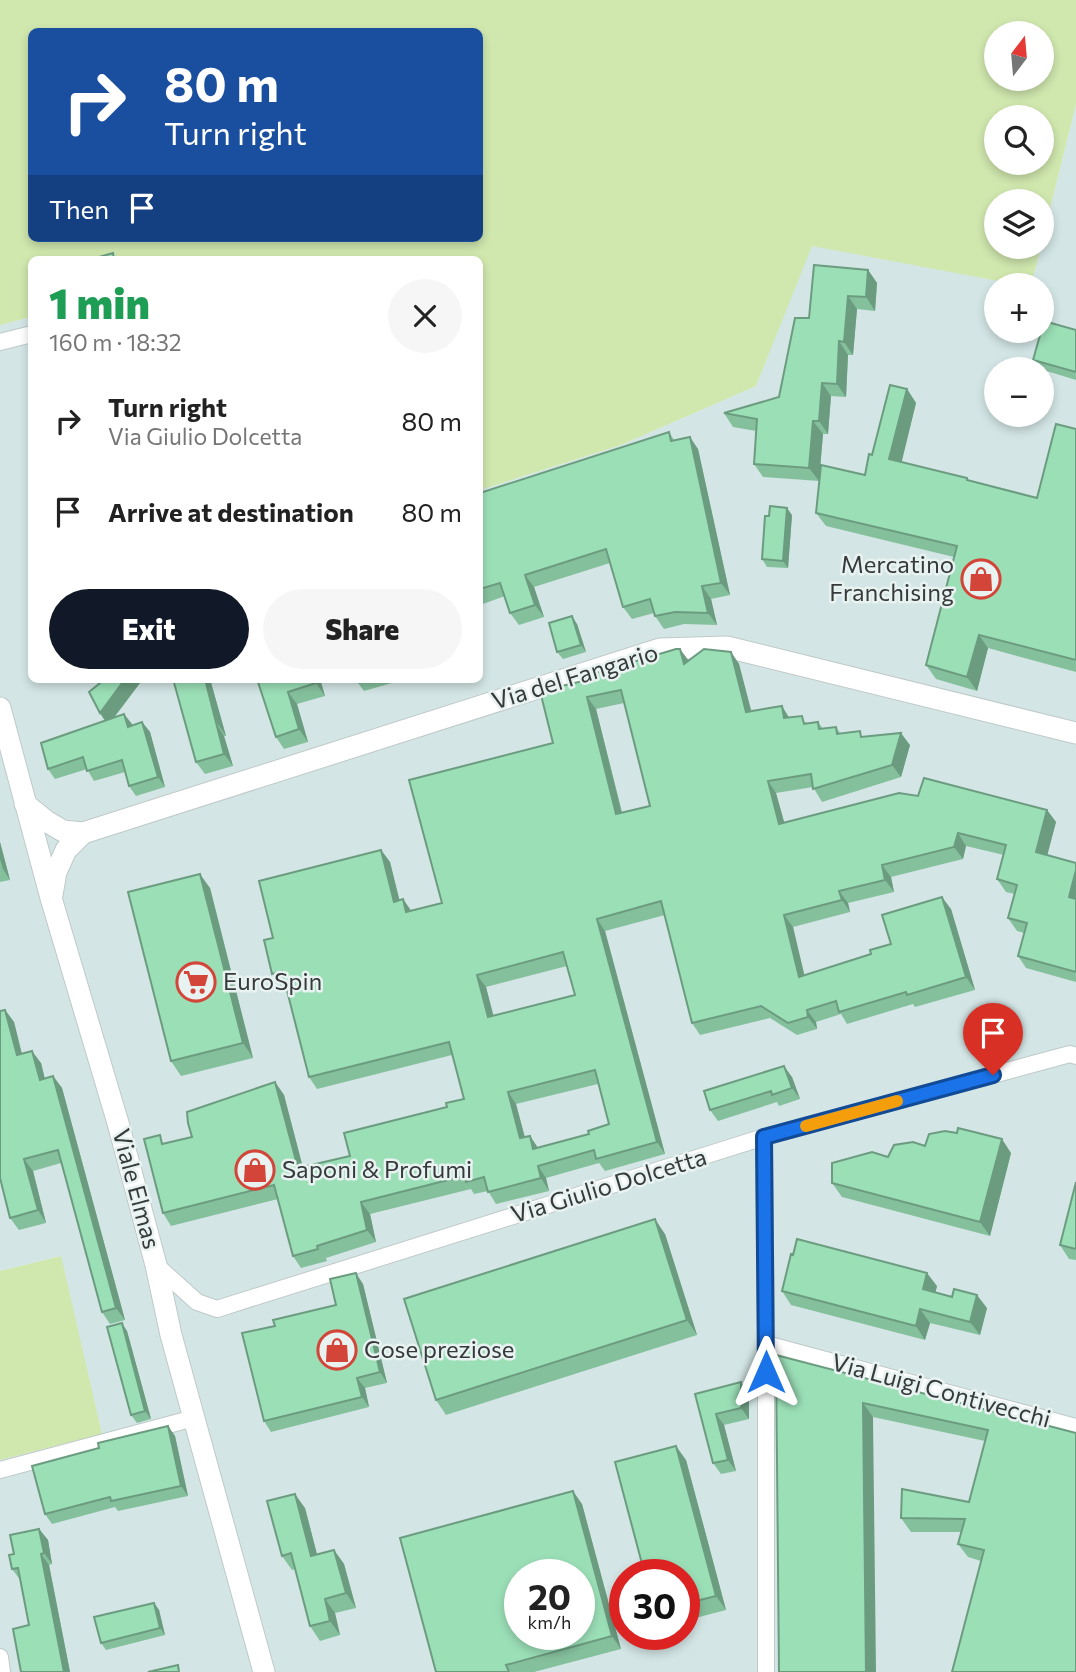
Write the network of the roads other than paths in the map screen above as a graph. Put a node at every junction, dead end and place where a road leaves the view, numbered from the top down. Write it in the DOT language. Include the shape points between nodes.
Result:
graph roads {
  1 [pos="28,335"];
  2 [pos="0,342"];
  3 [pos="0,708"];
  4 [pos="1076,733"];
  5 [pos="25,804"];
  6 [pos="83,833"];
  7 [pos="51,898"];
  8 [pos="1076,1056"];
  9 [pos="764,1137"];
  10 [pos="156,1265"];
  11 [pos="766,1344"];
  12 [pos="194,1418"];
  13 [pos="1076,1427"];
  14 [pos="0,1469"];
  15 [pos="0,1657"];
  16 [pos="2,1672"];
  17 [pos="264,1672"];
  18 [pos="766,1672"];
  1 -- 2 [label="street"];
  3 -- 5 [label="main road, Viale Elmas"];
  4 -- 6 [label="main road, Via del Fangario" via="727,647 660,649"];
  5 -- 6 [label="main road" via="64,831"];
  5 -- 7 [label="main road, Viale Elmas"];
  6 -- 7 [label="main road" via="66,850"];
  7 -- 10 [label="main road, Viale Elmas"];
  8 -- 9 [label="street, Via Giulio Dolcetta"];
  9 -- 10 [label="street, Via Giulio Dolcetta" via="217,1309 197,1302"];
  9 -- 11 [label="street"];
  10 -- 12 [label="main road, Viale Elmas"];
  11 -- 13 [label="street, Via Luigi Contivecchi"];
  11 -- 18 [label="street"];
  12 -- 14 [label="street"];
  12 -- 17 [label="main road, Viale Elmas"];
  15 -- 16 [label="street"];
}
